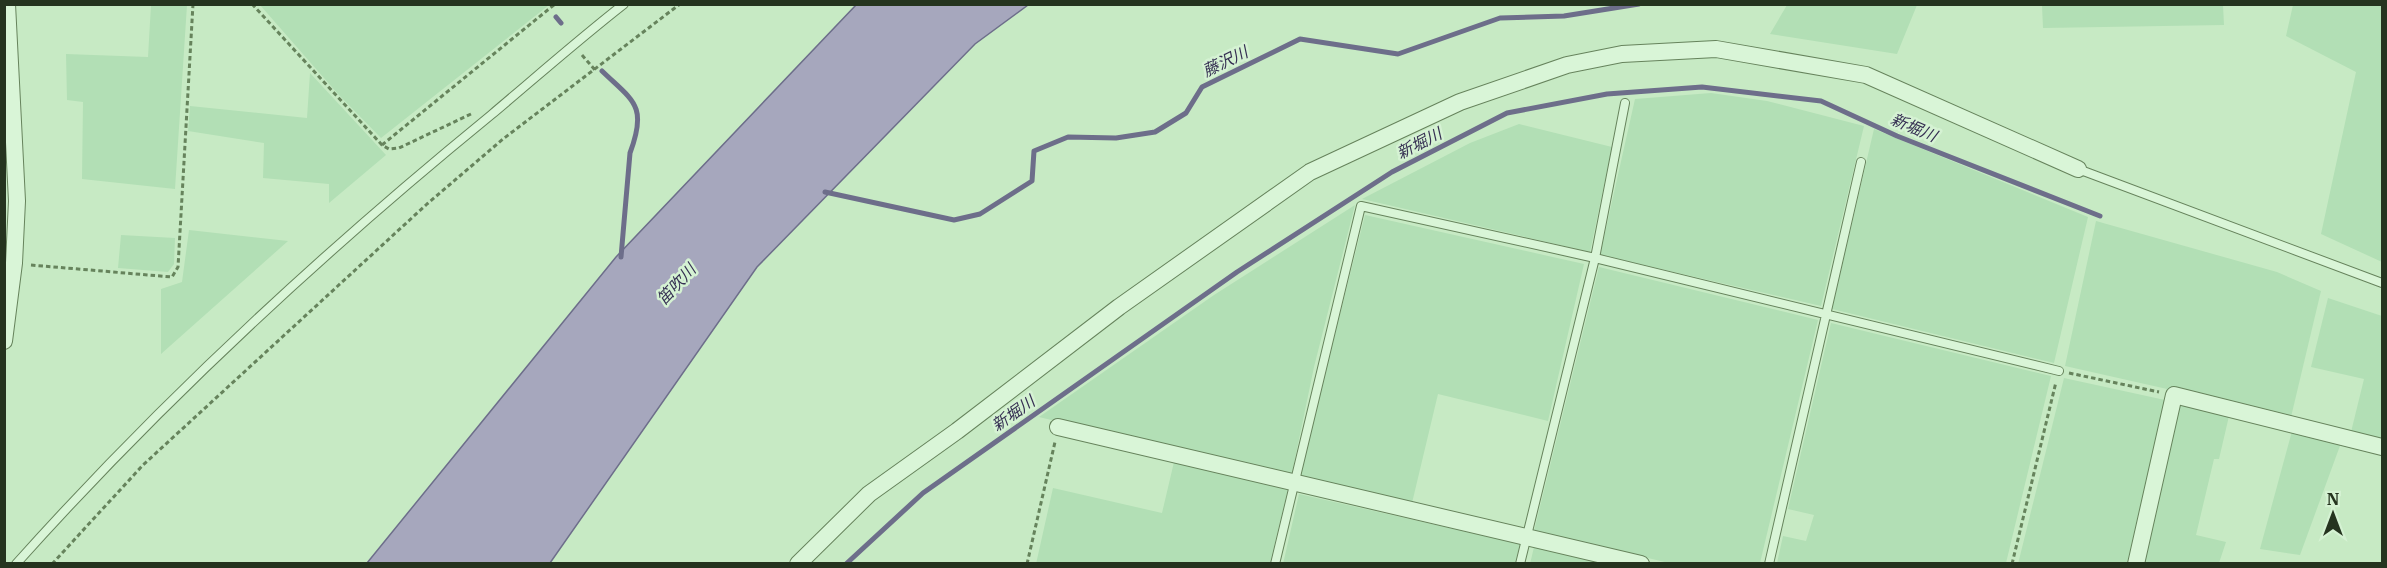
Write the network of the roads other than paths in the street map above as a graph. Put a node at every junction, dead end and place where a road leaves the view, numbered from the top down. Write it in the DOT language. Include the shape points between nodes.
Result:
graph roads {
  1 [pos="7,4"];
  2 [pos="624,4"];
  3 [pos="1625,103"];
  4 [pos="1861,162"];
  5 [pos="2078,169"];
  6 [pos="1595,258"];
  7 [pos="2382,283"];
  8 [pos="1826,315"];
  9 [pos="4,341"];
  10 [pos="2059,370"];
  11 [pos="1058,427"];
  12 [pos="2382,447"];
  13 [pos="1294,483"];
  14 [pos="1526,537"];
  15 [pos="16,564"];
  16 [pos="798,564"];
  17 [pos="1275,564"];
  18 [pos="1520,564"];
  19 [pos="1641,564"];
  20 [pos="1769,564"];
  21 [pos="2136,564"];
  1 -- 9 [label="street" via="17,201"];
  2 -- 15 [label="lane" via="413,178 244,330 146,426"];
  3 -- 6 [label="lane"];
  4 -- 8 [label="lane"];
  5 -- 7 [label="lane"];
  5 -- 16 [label="street" via="1866,75 1716,49 1622,54 1567,65 1460,102 1310,172 1119,307 869,494"];
  6 -- 8 [label="lane"];
  6 -- 13 [label="lane" via="1361,206"];
  6 -- 14 [label="lane"];
  8 -- 10 [label="lane"];
  8 -- 20 [label="lane"];
  11 -- 13 [label="street"];
  12 -- 21 [label="street" via="2174,395"];
  13 -- 14 [label="street"];
  13 -- 17 [label="lane"];
  14 -- 18 [label="lane"];
  14 -- 19 [label="street"];
}
